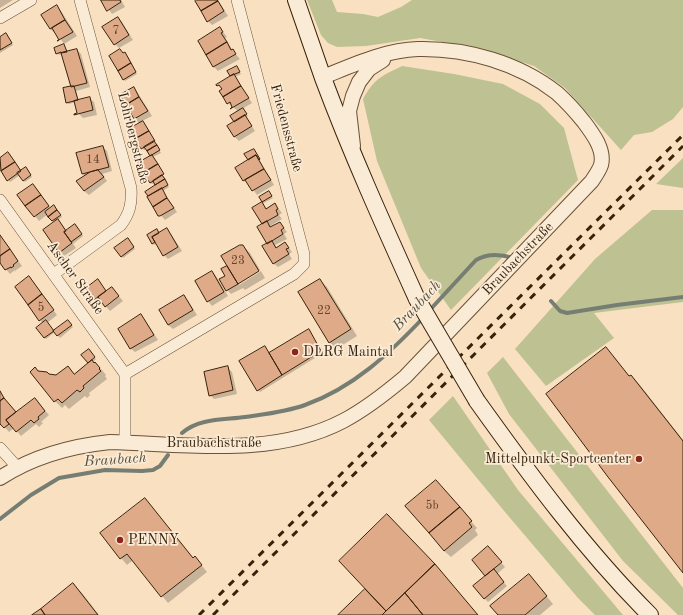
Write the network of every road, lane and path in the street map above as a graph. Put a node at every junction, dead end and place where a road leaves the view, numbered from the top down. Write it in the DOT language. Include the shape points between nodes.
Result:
graph roads {
  1 [pos="31,0"];
  2 [pos="80,0"];
  3 [pos="237,0"];
  4 [pos="296,0"];
  5 [pos="0,18"];
  6 [pos="393,53"];
  7 [pos="323,77"];
  8 [pos="354,154"];
  9 [pos="0,200"];
  10 [pos="54,274"];
  11 [pos="125,374"];
  12 [pos="125,442"];
  13 [pos="0,448"];
  14 [pos="18,468"];
  15 [pos="0,478"];
  16 [pos="650,615"];
  1 -- 5 [label="street"];
  2 -- 10 [label="street, Lohrbergstraße" via="131,188 131,209 122,225"];
  3 -- 11 [label="street, Friedensstraße" via="304,254 304,264 294,274"];
  4 -- 7 [label="main road"];
  6 -- 7 [label="street, Braubachstraße"];
  6 -- 8 [label="street" via="369,69 353,96 349,111"];
  6 -- 12 [label="street, Braubachstraße" via="418,49 472,54 536,78 558,94 590,131 601,150 602,164 599,172 405,376 380,398 343,421 294,439 255,445"];
  7 -- 8 [label="main road"];
  8 -- 16 [label="main road, bridge" via="417,299 477,401 576,533"];
  9 -- 10 [label="street, Ascher Straße"];
  10 -- 11 [label="street, Ascher Straße"];
  11 -- 12 [label="street"];
  12 -- 14 [label="street, Braubachstraße" via="91,444 66,449"];
  13 -- 14 [label="street"];
  14 -- 15 [label="street, Braubachstraße"];
}
